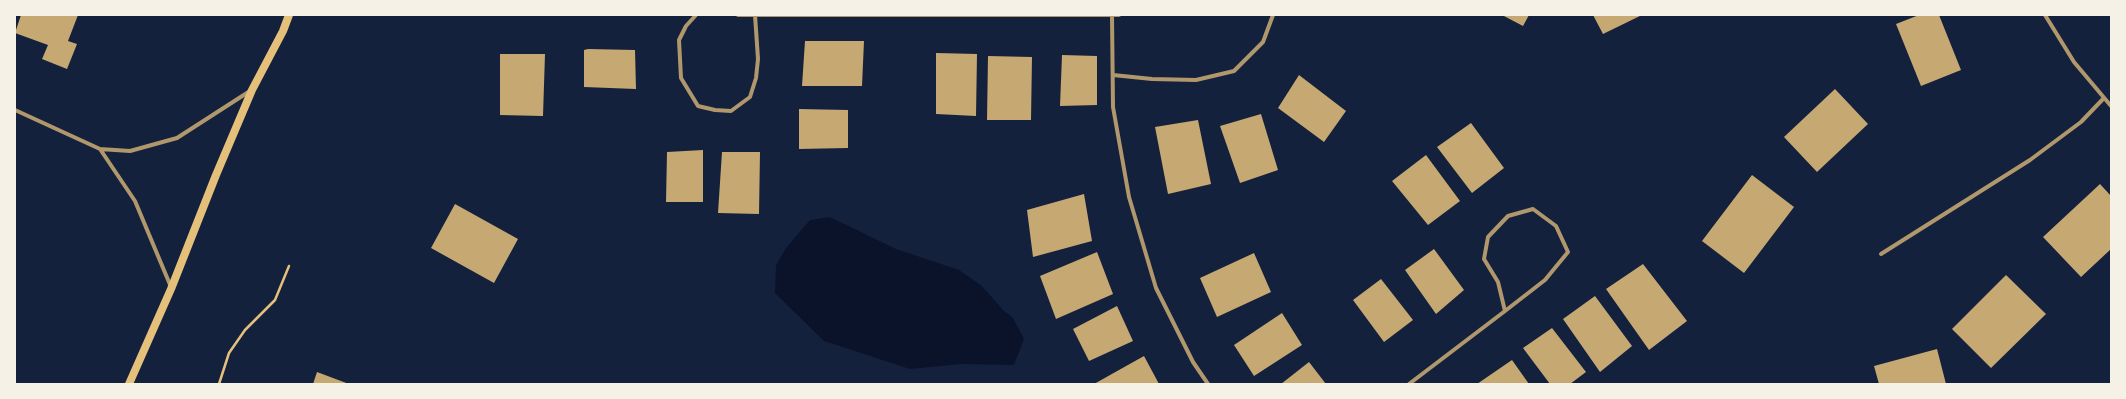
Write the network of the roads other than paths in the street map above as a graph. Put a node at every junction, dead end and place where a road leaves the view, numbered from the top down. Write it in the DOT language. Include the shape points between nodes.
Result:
graph roads {
  1 [pos="289,15"];
  2 [pos="696,15"];
  3 [pos="738,15"];
  4 [pos="755,15"];
  5 [pos="1119,15"];
  6 [pos="1273,15"];
  7 [pos="2044,15"];
  8 [pos="1112,16"];
  9 [pos="1113,75"];
  10 [pos="252,90"];
  11 [pos="2103,99"];
  12 [pos="2111,106"];
  13 [pos="15,110"];
  14 [pos="100,149"];
  15 [pos="1881,254"];
  16 [pos="171,289"];
  17 [pos="1505,311"];
  18 [pos="129,384"];
  19 [pos="1208,384"];
  20 [pos="1409,384"];
  1 -- 10 [label="main road"];
  2 -- 4 [label="street" via="686,26 679,40 681,78 698,106 731,111 750,97 756,78 758,59"];
  3 -- 4 [label="street"];
  4 -- 8 [label="street"];
  5 -- 8 [label="street"];
  6 -- 9 [label="street" via="1263,42 1234,71 1196,80"];
  7 -- 11 [label="street" via="2074,62"];
  8 -- 9 [label="street"];
  9 -- 19 [label="street" via="1113,107 1129,197 1156,288 1193,362"];
  10 -- 14 [label="street" via="177,138 130,151"];
  10 -- 16 [label="main road"];
  11 -- 12 [label="street"];
  11 -- 15 [label="street" via="2081,122 2030,160"];
  13 -- 14 [label="street"];
  14 -- 16 [label="street" via="135,201"];
  16 -- 18 [label="main road"];
  17 -- 17 [label="street" via="1545,280 1568,252 1556,226 1533,209 1508,216 1488,237 1484,259 1498,282"];
  17 -- 20 [label="street"];
}
